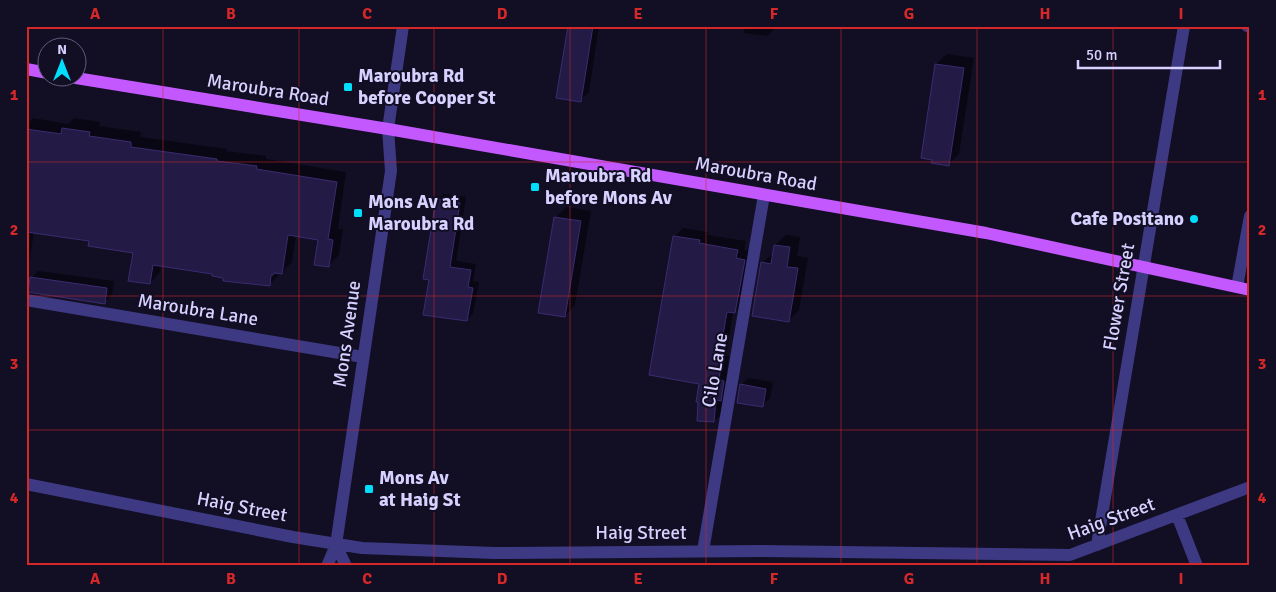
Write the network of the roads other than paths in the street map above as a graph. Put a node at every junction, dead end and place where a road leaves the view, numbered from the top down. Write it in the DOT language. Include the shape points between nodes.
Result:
graph roads {
  1 [pos="403,26"];
  2 [pos="1184,26"];
  3 [pos="88,80"];
  4 [pos="388,128"];
  5 [pos="764,195"];
  6 [pos="1250,216"];
  7 [pos="1143,267"];
  8 [pos="1237,287"];
  9 [pos="1250,290"];
  10 [pos="26,300"];
  11 [pos="363,357"];
  12 [pos="26,484"];
  13 [pos="1250,487"];
  14 [pos="1177,515"];
  15 [pos="336,545"];
  16 [pos="1097,545"];
  17 [pos="703,551"];
  18 [pos="327,566"];
  19 [pos="346,566"];
  20 [pos="1197,566"];
  1 -- 4 [label="street, Mons Avenue"];
  2 -- 7 [label="street, Flower Street"];
  3 -- 4 [label="main road, Maroubra Road"];
  4 -- 5 [label="main road, Maroubra Road"];
  4 -- 11 [label="street, Mons Avenue" via="391,171"];
  5 -- 7 [label="main road, Maroubra Road" via="986,233"];
  5 -- 17 [label="street, Cilo Lane"];
  6 -- 8 [label="street"];
  7 -- 8 [label="main road, Maroubra Road"];
  7 -- 16 [label="street, Flower Street"];
  8 -- 9 [label="main road, Maroubra Road"];
  10 -- 11 [label="street, Maroubra Lane"];
  11 -- 15 [label="street, Mons Avenue"];
  12 -- 15 [label="street, Haig Street"];
  13 -- 14 [label="street, Haig Street"];
  14 -- 16 [label="street, Haig Street"];
  14 -- 20 [label="street"];
  15 -- 17 [label="street, Haig Street" via="494,552"];
  15 -- 18 [label="street, Mons Avenue"];
  15 -- 19 [label="street"];
  16 -- 17 [label="street, Haig Street" via="1070,555"];
}
